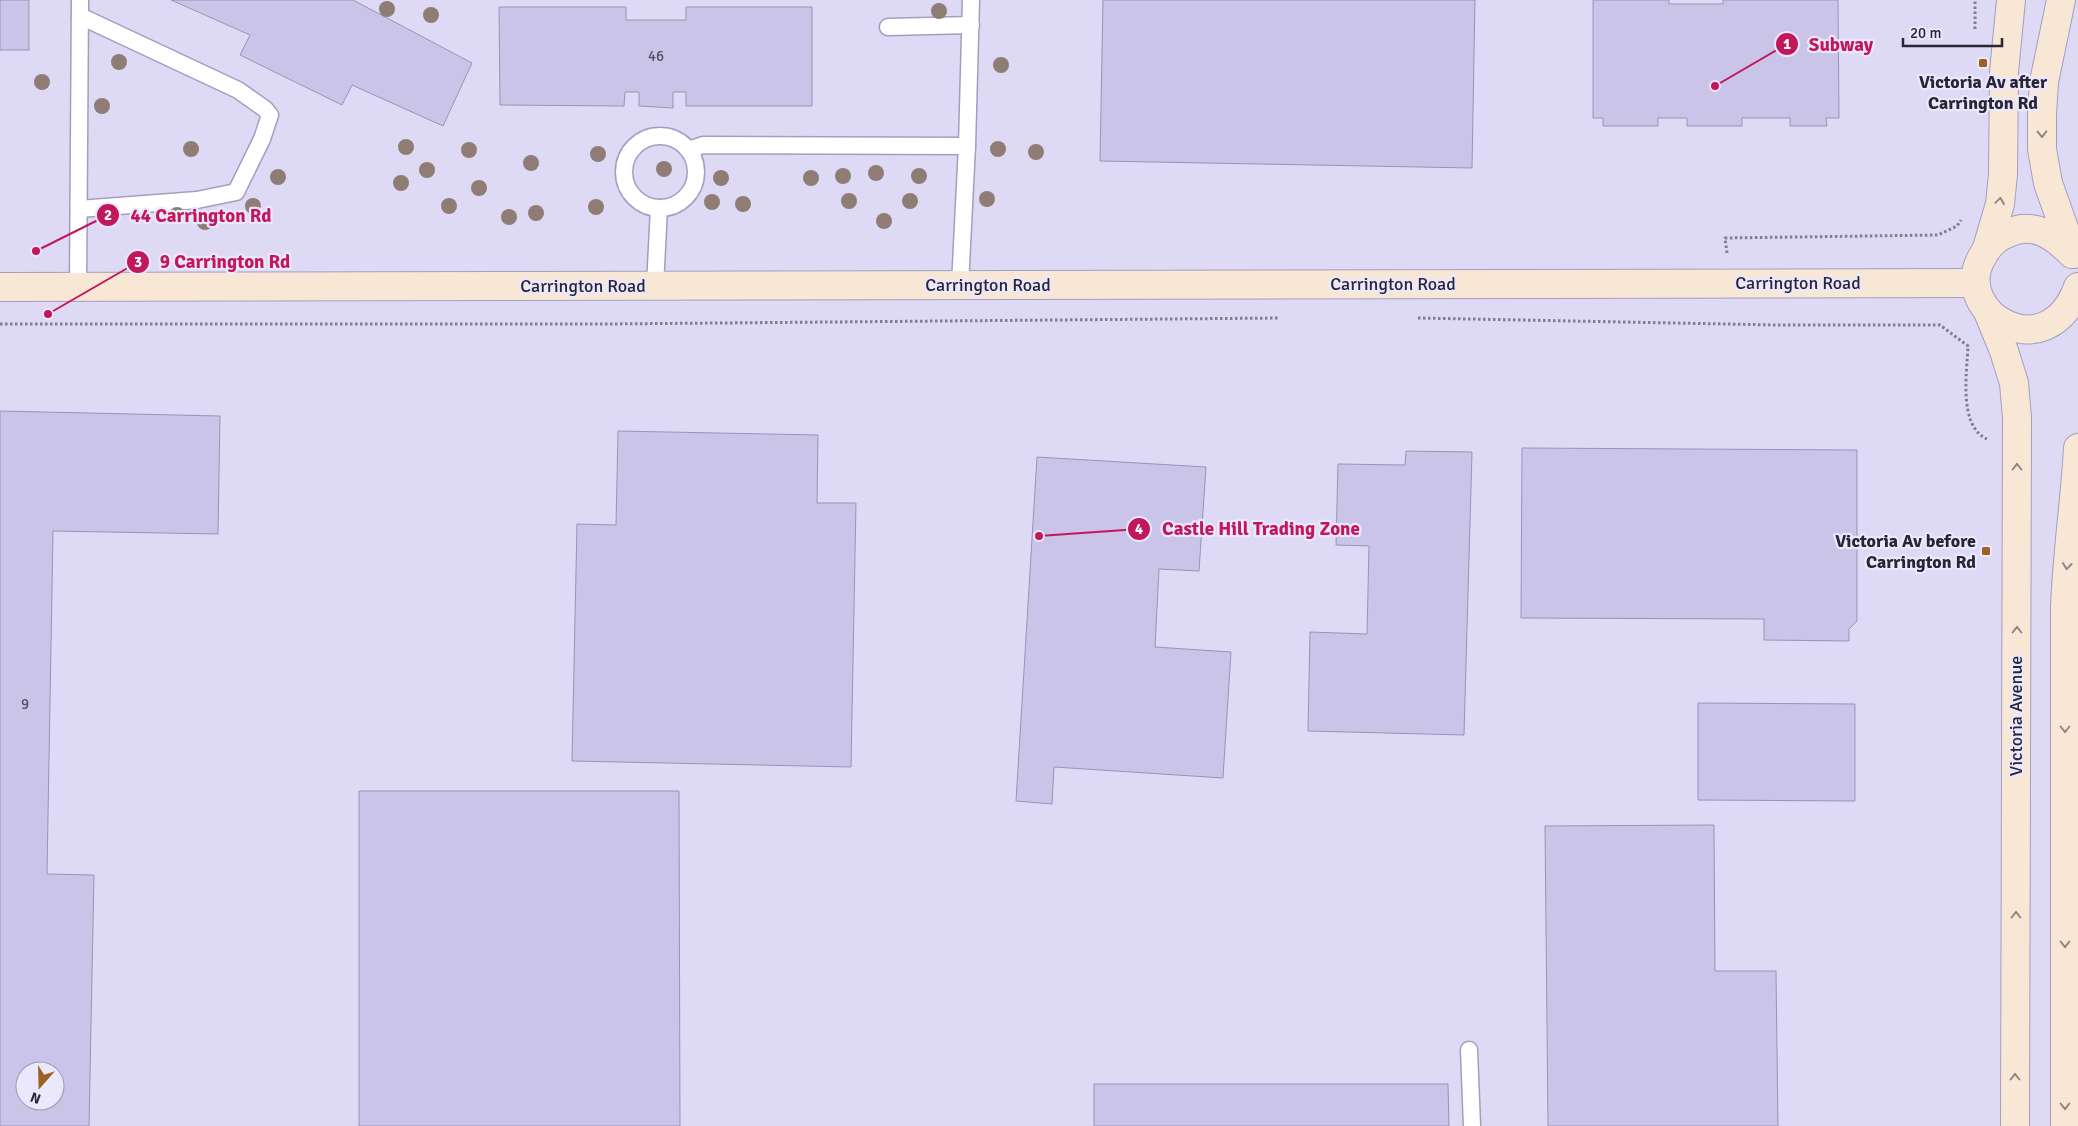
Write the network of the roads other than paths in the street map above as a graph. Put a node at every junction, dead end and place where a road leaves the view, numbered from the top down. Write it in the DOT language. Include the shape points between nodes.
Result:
graph roads {
  1 [pos="971,0"];
  2 [pos="2010,0"];
  3 [pos="2067,2"];
  4 [pos="80,8"];
  5 [pos="971,25"];
  6 [pos="888,28"];
  7 [pos="968,146"];
  8 [pos="689,150"];
  9 [pos="79,208"];
  10 [pos="659,208"];
  11 [pos="1987,248"];
  12 [pos="2075,264"];
  13 [pos="1975,282"];
  14 [pos="960,285"];
  15 [pos="655,286"];
  16 [pos="2078,286"];
  17 [pos="78,287"];
  18 [pos="0,288"];
  19 [pos="1988,312"];
  20 [pos="2078,448"];
  21 [pos="2076,510"];
  22 [pos="1470,1050"];
  23 [pos="1472,1126"];
  24 [pos="2015,1126"];
  25 [pos="2065,1126"];
  1 -- 5 [label="lane"];
  11 -- 2 [label="main road, one-way" via="2000,204 2003,174 2004,72"];
  3 -- 12 [label="main road, one-way" via="2044,82 2042,149 2048,183"];
  4 -- 9 [label="lane"];
  4 -- 9 [label="lane" via="238,90 270,115 236,192 197,200"];
  5 -- 6 [label="lane"];
  5 -- 7 [label="lane"];
  7 -- 8 [label="lane" via="703,145"];
  7 -- 14 [label="lane"];
  8 -- 10 [label="lane" via="696,171 689,193 681,201"];
  8 -- 10 [label="lane" via="676,139 659,136 636,144 629,154 624,165 628,189 647,205"];
  9 -- 17 [label="lane"];
  10 -- 15 [label="lane"];
  11 -- 12 [label="main road" via="2014,230 2047,232"];
  11 -- 13 [label="main road" via="1978,265"];
  13 -- 14 [label="main road, Carrington Road"];
  13 -- 19 [label="main road, Victoria Avenue" via="1980,300"];
  14 -- 15 [label="main road, Carrington Road"];
  15 -- 17 [label="main road, Carrington Road"];
  16 -- 19 [label="main road" via="2073,300 2049,326 2033,330 2017,328"];
  17 -- 18 [label="main road, Carrington Road"];
  24 -- 19 [label="main road, Victoria Avenue, one-way" via="2017,418 2014,383"];
  20 -- 21 [label="main road"];
  21 -- 25 [label="main road, one-way" via="2066,572 2065,607"];
  22 -- 23 [label="lane"];
}
